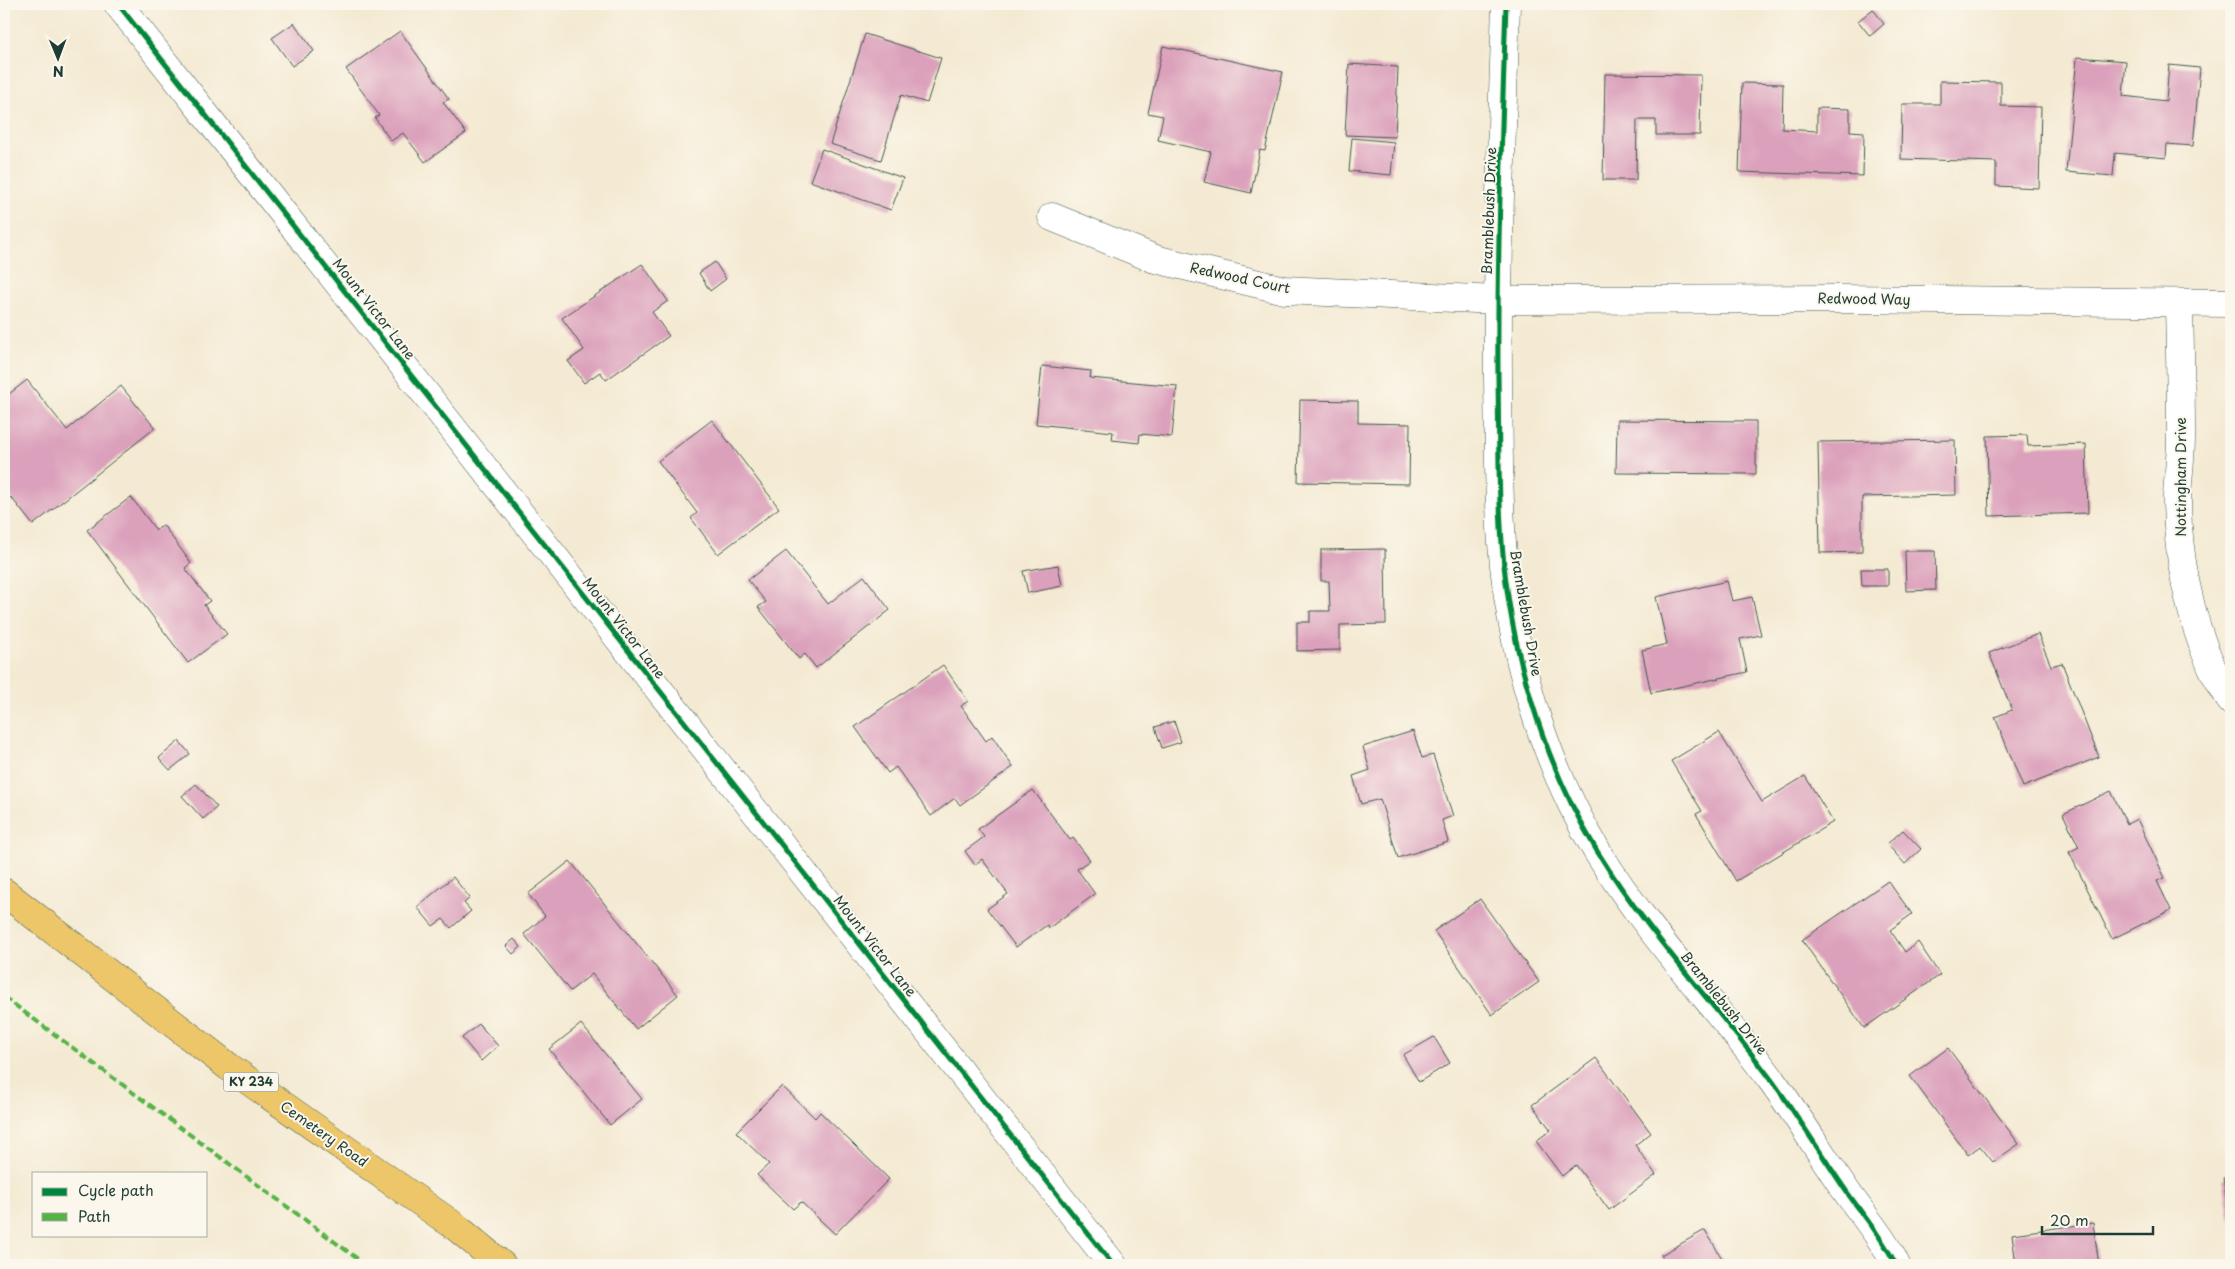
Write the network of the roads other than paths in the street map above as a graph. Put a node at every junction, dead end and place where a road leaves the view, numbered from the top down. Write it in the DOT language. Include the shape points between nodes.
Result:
graph roads {
  1 [pos="118,4"];
  2 [pos="1506,4"];
  3 [pos="1052,217"];
  4 [pos="1498,300"];
  5 [pos="2231,303"];
  6 [pos="2178,304"];
  7 [pos="2231,701"];
  8 [pos="4,892"];
  9 [pos="502,1265"];
  10 [pos="1113,1265"];
  11 [pos="1896,1265"];
  1 -- 10 [label="street, Mount Victor Lane"];
  2 -- 4 [label="street, Bramblebush Drive"];
  3 -- 4 [label="street, Redwood Court" via="1155,260 1284,290"];
  4 -- 6 [label="street, Redwood Way" via="1838,298"];
  4 -- 11 [label="street, Bramblebush Drive" via="1502,544 1510,604 1521,665 1540,727 1564,788 1596,849 1636,909 1773,1082 1853,1202 1888,1248"];
  5 -- 6 [label="street, Redwood Way"];
  6 -- 7 [label="street, Nottingham Drive" via="2180,545 2186,587 2198,629 2212,668"];
  8 -- 9 [label="main road, Cemetery Road / KY 234" via="229,1067 456,1227"];
}
